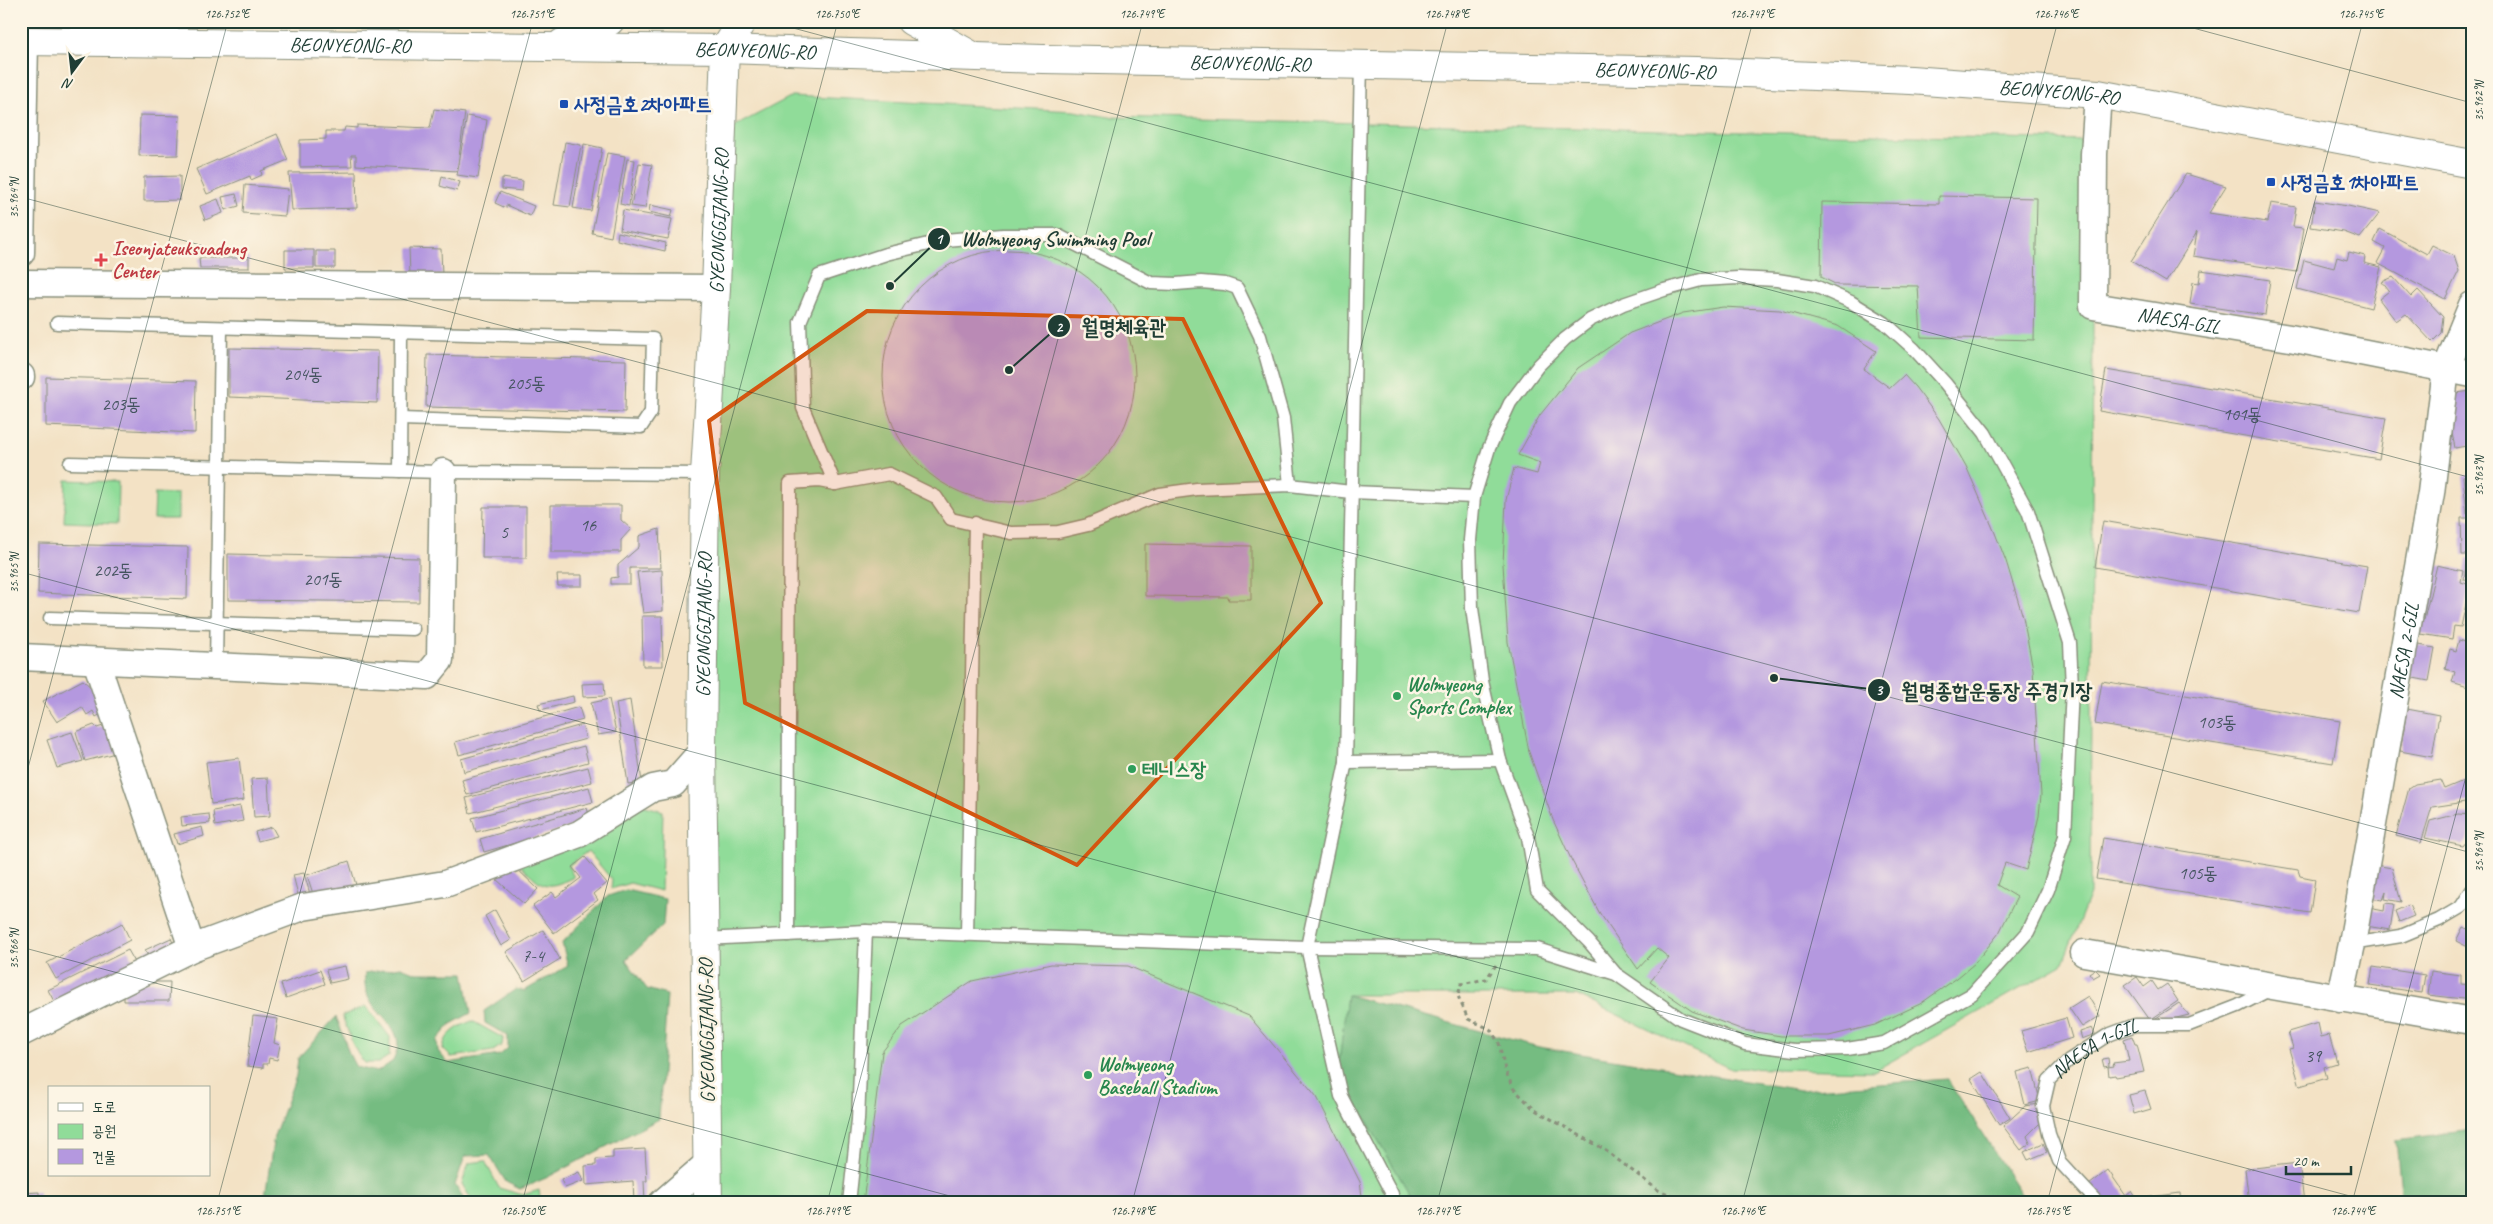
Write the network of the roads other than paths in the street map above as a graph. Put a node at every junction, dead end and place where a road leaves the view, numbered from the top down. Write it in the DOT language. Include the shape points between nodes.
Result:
graph roads {
  1 [pos="610,21"];
  2 [pos="742,21"];
  3 [pos="911,21"];
  4 [pos="23,41"];
  5 [pos="553,47"];
  6 [pos="725,49"];
  7 [pos="974,56"];
  8 [pos="1361,64"];
  9 [pos="2098,94"];
  10 [pos="2472,164"];
  11 [pos="21,253"];
  12 [pos="21,283"];
  13 [pos="716,288"];
  14 [pos="2472,305"];
  15 [pos="58,323"];
  16 [pos="221,328"];
  17 [pos="401,332"];
  18 [pos="2446,370"];
  19 [pos="2472,374"];
  20 [pos="400,419"];
  21 [pos="70,463"];
  22 [pos="219,467"];
  23 [pos="400,471"];
  24 [pos="443,472"];
  25 [pos="705,474"];
  26 [pos="836,484"];
  27 [pos="1290,485"];
  28 [pos="1351,492"];
  29 [pos="1474,497"];
  30 [pos="975,523"];
  31 [pos="50,618"];
  32 [pos="217,623"];
  33 [pos="413,629"];
  34 [pos="21,657"];
  35 [pos="96,661"];
  36 [pos="216,666"];
  37 [pos="702,751"];
  38 [pos="1500,760"];
  39 [pos="1346,762"];
  40 [pos="2472,890"];
  41 [pos="866,931"];
  42 [pos="788,935"];
  43 [pos="967,936"];
  44 [pos="704,939"];
  45 [pos="2352,944"];
  46 [pos="1307,947"];
  47 [pos="192,948"];
  48 [pos="2084,953"];
  49 [pos="1616,974"];
  50 [pos="2275,986"];
  51 [pos="2340,999"];
  52 [pos="2472,1021"];
  53 [pos="21,1033"];
  54 [pos="707,1164"];
  55 [pos="662,1203"];
  56 [pos="708,1203"];
  57 [pos="850,1203"];
  58 [pos="1392,1203"];
  59 [pos="2098,1203"];
  1 -- 5 [label="main road"];
  2 -- 6 [label="main road"];
  3 -- 7 [label="main road"];
  4 -- 5 [label="main road, BEONYEONG-RO"];
  4 -- 11 [label="street"];
  5 -- 6 [label="main road, BEONYEONG-RO"];
  6 -- 7 [label="main road, BEONYEONG-RO"];
  6 -- 13 [label="main road, GYEONGGIJANG-RO"];
  7 -- 8 [label="main road, BEONYEONG-RO"];
  8 -- 9 [label="main road, BEONYEONG-RO" via="1696,71 1882,79"];
  8 -- 28 [label="lane"];
  9 -- 10 [label="main road, BEONYEONG-RO"];
  9 -- 18 [label="street, NAESA-GIL" via="2094,154 2093,306 2290,338"];
  12 -- 13 [label="street"];
  13 -- 25 [label="main road, GYEONGGIJANG-RO"];
  14 -- 18 [label="street, NAESA 2-GIL"];
  15 -- 16 [label="lane"];
  16 -- 17 [label="lane"];
  16 -- 22 [label="lane"];
  17 -- 20 [label="lane"];
  17 -- 20 [label="lane" via="653,339 651,412 641,427"];
  18 -- 19 [label="street, NAESA-GIL"];
  18 -- 45 [label="street, NAESA 2-GIL" via="2431,494"];
  20 -- 23 [label="lane"];
  21 -- 22 [label="lane"];
  22 -- 23 [label="lane"];
  22 -- 32 [label="lane"];
  23 -- 24 [label="lane"];
  24 -- 25 [label="lane"];
  24 -- 36 [label="street" via="440,660 427,676"];
  25 -- 37 [label="main road, GYEONGGIJANG-RO"];
  26 -- 27 [label="lane" via="803,408 800,322 819,276 886,254 945,240 1024,234 1056,235 1151,283 1201,282 1237,288 1260,336 1284,418"];
  26 -- 30 [label="lane" via="889,474 936,497 950,519"];
  26 -- 42 [label="lane" via="790,482"];
  27 -- 28 [label="lane"];
  27 -- 30 [label="lane" via="1160,494 1088,525 1058,532 1011,533"];
  28 -- 29 [label="lane"];
  28 -- 39 [label="lane"];
  29 -- 38 [label="lane" via="1470,540 1472,608 1482,681"];
  29 -- 49 [label="lane" via="1489,448 1510,403 1538,366 1590,320 1623,304 1700,280 1777,280 1815,286 1851,302 1884,323 1914,349 1965,406 1985,433 2028,511 2059,604 2070,643 2072,688 2065,836 2048,890 2028,932 1972,994 1884,1043 1847,1049 1794,1050 1745,1044 1681,1019"];
  30 -- 43 [label="lane"];
  31 -- 32 [label="lane"];
  32 -- 33 [label="lane"];
  32 -- 36 [label="lane"];
  34 -- 35 [label="street"];
  35 -- 36 [label="street"];
  35 -- 47 [label="street"];
  37 -- 44 [label="main road, GYEONGGIJANG-RO"];
  37 -- 47 [label="street" via="673,784 653,788 579,834 445,884 302,907"];
  38 -- 39 [label="lane"];
  38 -- 49 [label="lane" via="1528,837 1537,890 1590,942"];
  39 -- 46 [label="lane"];
  40 -- 45 [label="lane" via="2461,908 2439,920 2401,936"];
  41 -- 42 [label="lane"];
  41 -- 43 [label="lane"];
  41 -- 57 [label="lane" via="858,1120"];
  42 -- 44 [label="lane"];
  43 -- 46 [label="lane"];
  44 -- 54 [label="main road, GYEONGGIJANG-RO"];
  45 -- 51 [label="street, NAESA 2-GIL"];
  46 -- 49 [label="lane" via="1537,949"];
  46 -- 58 [label="lane" via="1341,1096 1392,1194"];
  47 -- 53 [label="street"];
  48 -- 50 [label="street"];
  50 -- 51 [label="street"];
  50 -- 59 [label="lane, NAESA 1-GIL" via="2238,1006 2189,1025 2135,1025 2108,1035 2069,1060 2049,1080 2043,1106 2059,1161"];
  51 -- 52 [label="street"];
  54 -- 55 [label="street"];
  54 -- 56 [label="main road, GYEONGGIJANG-RO"];
}
